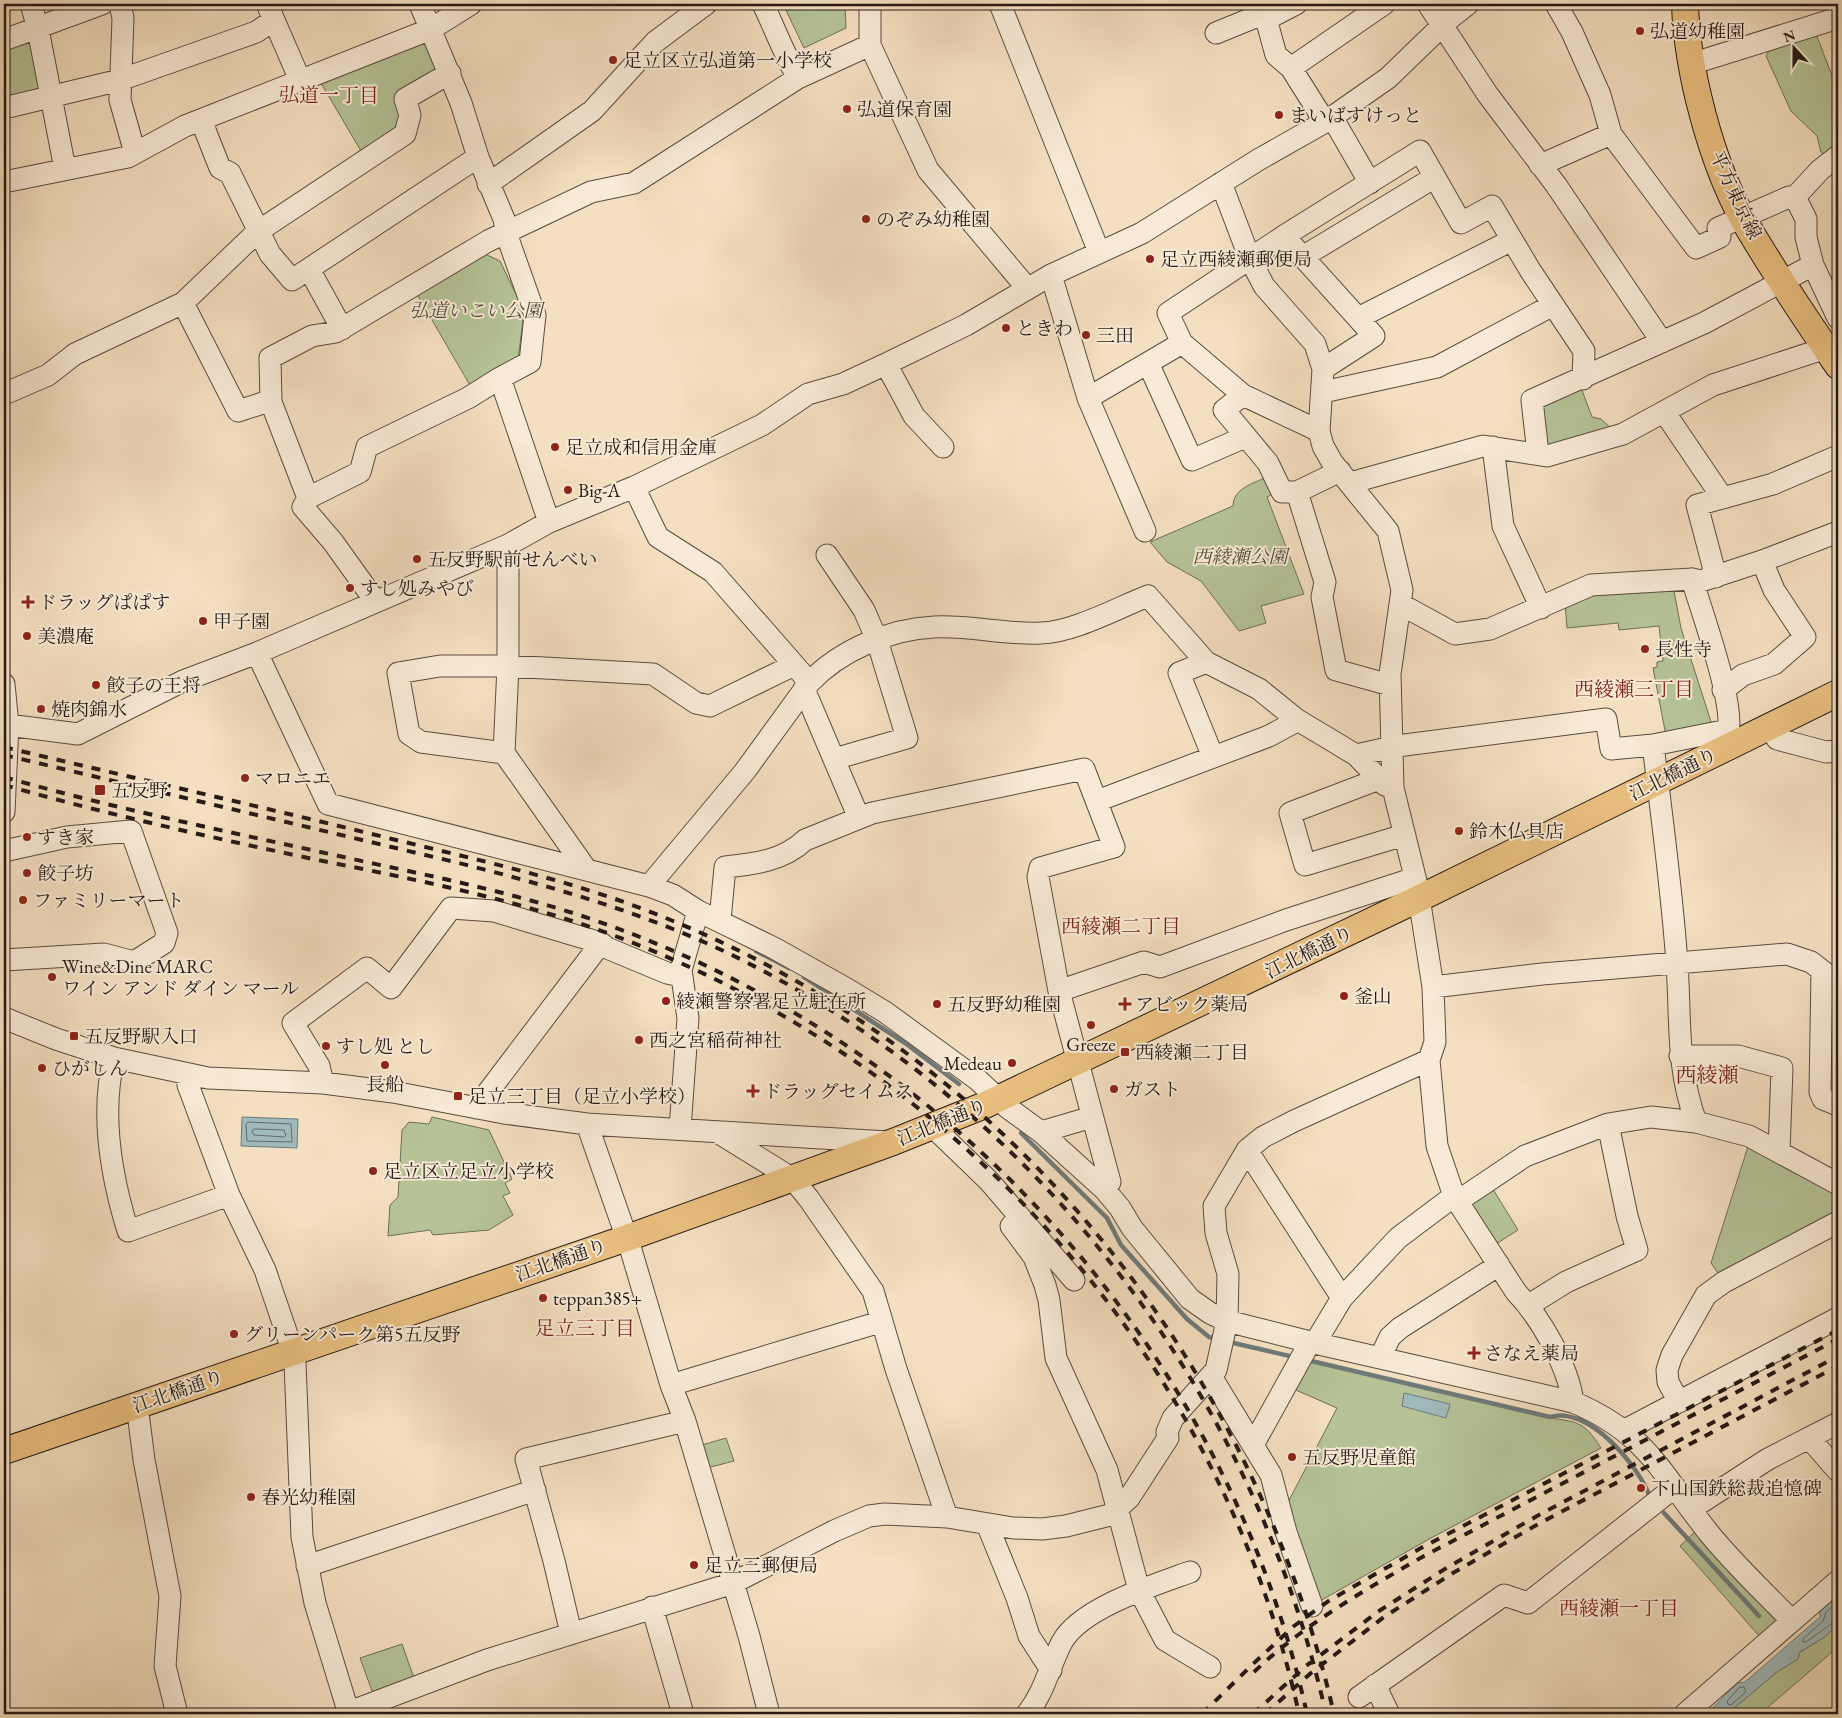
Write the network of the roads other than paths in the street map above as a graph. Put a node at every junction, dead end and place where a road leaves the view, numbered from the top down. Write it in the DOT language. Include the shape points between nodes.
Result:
graph roads {
  1 [pos="31,4"];
  2 [pos="102,4"];
  3 [pos="120,4"];
  4 [pos="420,4"];
  5 [pos="471,4"];
  6 [pos="706,4"];
  7 [pos="764,4"];
  8 [pos="870,4"];
  9 [pos="1000,4"];
  10 [pos="1296,4"];
  11 [pos="1384,4"];
  12 [pos="1428,4"];
  13 [pos="1468,4"];
  14 [pos="1556,4"];
  15 [pos="1685,4"];
  16 [pos="271,12"];
  17 [pos="1265,12"];
  18 [pos="1838,18"];
  19 [pos="1441,26"];
  20 [pos="38,28"];
  21 [pos="431,28"];
  22 [pos="1216,33"];
  23 [pos="4,40"];
  24 [pos="870,45"];
  25 [pos="1691,64"];
  26 [pos="1291,68"];
  27 [pos="450,74"];
  28 [pos="798,78"];
  29 [pos="120,80"];
  30 [pos="300,80"];
  31 [pos="52,97"];
  32 [pos="4,108"];
  33 [pos="1329,119"];
  34 [pos="201,120"];
  35 [pos="1612,134"];
  36 [pos="135,153"];
  37 [pos="1838,156"];
  38 [pos="478,157"];
  39 [pos="1540,165"];
  40 [pos="65,169"];
  41 [pos="1435,177"];
  42 [pos="4,182"];
  43 [pos="1221,183"];
  44 [pos="1370,183"];
  45 [pos="488,184"];
  46 [pos="1794,197"];
  47 [pos="1743,217"];
  48 [pos="257,232"];
  49 [pos="506,233"];
  50 [pos="1284,236"];
  51 [pos="1512,240"];
  52 [pos="1098,252"];
  53 [pos="1304,256"];
  54 [pos="1250,259"];
  55 [pos="1813,265"];
  56 [pos="309,269"];
  57 [pos="1051,276"];
  58 [pos="1782,281"];
  59 [pos="1027,288"];
  60 [pos="183,303"];
  61 [pos="1553,305"];
  62 [pos="1358,318"];
  63 [pos="1838,318"];
  64 [pos="342,329"];
  65 [pos="1662,342"];
  66 [pos="1182,343"];
  67 [pos="1832,357"];
  68 [pos="1148,363"];
  69 [pos="886,364"];
  70 [pos="1323,369"];
  71 [pos="500,378"];
  72 [pos="1583,379"];
  73 [pos="1323,392"];
  74 [pos="4,394"];
  75 [pos="1243,395"];
  76 [pos="1088,398"];
  77 [pos="272,402"];
  78 [pos="1665,413"];
  79 [pos="1319,431"];
  80 [pos="1246,438"];
  81 [pos="943,447"];
  82 [pos="1493,447"];
  83 [pos="1538,454"];
  84 [pos="1838,456"];
  85 [pos="1345,477"];
  86 [pos="634,487"];
  87 [pos="1296,492"];
  88 [pos="1722,497"];
  89 [pos="308,498"];
  90 [pos="549,522"];
  91 [pos="1145,531"];
  92 [pos="1838,532"];
  93 [pos="508,545"];
  94 [pos="827,555"];
  95 [pos="1762,561"];
  96 [pos="1716,577"];
  97 [pos="1692,579"];
  98 [pos="376,602"];
  99 [pos="1402,605"];
  100 [pos="1540,608"];
  101 [pos="877,640"];
  102 [pos="258,653"];
  103 [pos="1206,662"];
  104 [pos="794,665"];
  105 [pos="508,666"];
  106 [pos="6,685"];
  107 [pos="1390,685"];
  108 [pos="807,686"];
  109 [pos="1723,690"];
  110 [pos="1838,693"];
  111 [pos="1296,719"];
  112 [pos="8,725"];
  113 [pos="1770,727"];
  114 [pos="1731,739"];
  115 [pos="1653,745"];
  116 [pos="1391,747"];
  117 [pos="1838,751"];
  118 [pos="504,753"];
  119 [pos="1356,755"];
  120 [pos="1213,757"];
  121 [pos="834,760"];
  122 [pos="1657,782"];
  123 [pos="1386,783"];
  124 [pos="1098,801"];
  125 [pos="4,809"];
  126 [pos="859,818"];
  127 [pos="1404,835"];
  128 [pos="4,851"];
  129 [pos="586,869"];
  130 [pos="649,886"];
  131 [pos="1418,888"];
  132 [pos="698,911"];
  133 [pos="720,920"];
  134 [pos="601,943"];
  135 [pos="4,960"];
  136 [pos="1677,965"];
  137 [pos="681,976"];
  138 [pos="1830,977"];
  139 [pos="1434,987"];
  140 [pos="1059,991"];
  141 [pos="4,1018"];
  142 [pos="1680,1056"];
  143 [pos="114,1058"];
  144 [pos="1428,1060"];
  145 [pos="1077,1062"];
  146 [pos="187,1074"];
  147 [pos="323,1083"];
  148 [pos="999,1099"];
  149 [pos="1838,1105"];
  150 [pos="476,1108"];
  151 [pos="1092,1116"];
  152 [pos="1696,1122"];
  153 [pos="587,1124"];
  154 [pos="1608,1124"];
  155 [pos="932,1126"];
  156 [pos="680,1129"];
  157 [pos="716,1131"];
  158 [pos="1041,1132"];
  159 [pos="893,1142"];
  160 [pos="1247,1150"];
  161 [pos="1779,1152"];
  162 [pos="792,1179"];
  163 [pos="1838,1184"];
  164 [pos="1105,1190"];
  165 [pos="229,1195"];
  166 [pos="1456,1199"];
  167 [pos="1020,1218"];
  168 [pos="1838,1222"];
  169 [pos="627,1238"];
  170 [pos="1499,1265"];
  171 [pos="1074,1280"];
  172 [pos="1342,1298"];
  173 [pos="1523,1299"];
  174 [pos="1838,1318"];
  175 [pos="1227,1321"];
  176 [pos="880,1322"];
  177 [pos="1312,1342"];
  178 [pos="292,1352"];
  179 [pos="1380,1358"];
  180 [pos="1212,1378"];
  181 [pos="671,1385"];
  182 [pos="1573,1402"];
  183 [pos="1679,1402"];
  184 [pos="137,1405"];
  185 [pos="685,1421"];
  186 [pos="1838,1423"];
  187 [pos="1625,1430"];
  188 [pos="1810,1439"];
  189 [pos="1253,1445"];
  190 [pos="4,1451"];
  191 [pos="1838,1471"];
  192 [pos="1675,1487"];
  193 [pos="535,1490"];
  194 [pos="1691,1509"];
  195 [pos="1117,1511"];
  196 [pos="947,1517"];
  197 [pos="987,1524"];
  198 [pos="307,1566"];
  199 [pos="1190,1572"];
  200 [pos="1838,1581"];
  201 [pos="732,1583"];
  202 [pos="1138,1590"];
  203 [pos="1312,1606"];
  204 [pos="652,1607"];
  205 [pos="1791,1620"];
  206 [pos="571,1632"];
  207 [pos="1210,1667"];
  208 [pos="1051,1670"];
  209 [pos="347,1713"];
  210 [pos="177,1714"];
  211 [pos="683,1714"];
  212 [pos="770,1714"];
  213 [pos="1028,1714"];
  214 [pos="1389,1714"];
  215 [pos="1685,1714"];
  1 -- 20 [label="street"];
  2 -- 20 [label="street"];
  3 -- 29 [label="street" via="123,18"];
  4 -- 21 [label="street"];
  5 -- 21 [label="street"];
  6 -- 45 [label="street" via="655,42 592,112"];
  7 -- 28 [label="street"];
  8 -- 24 [label="street"];
  9 -- 52 [label="street"];
  10 -- 17 [label="street"];
  11 -- 26 [label="street"];
  12 -- 19 [label="street"];
  13 -- 19 [label="street"];
  14 -- 35 [label="street" via="1600,95"];
  15 -- 25 [label="main road, 平方東京線"];
  16 -- 29 [label="street" via="256,32"];
  16 -- 30 [label="street"];
  17 -- 22 [label="street"];
  17 -- 26 [label="street" via="1276,55"];
  18 -- 25 [label="street"];
  19 -- 33 [label="street" via="1388,78"];
  19 -- 39 [label="street"];
  20 -- 23 [label="street"];
  20 -- 31 [label="street"];
  21 -- 27 [label="street"];
  21 -- 30 [label="street"];
  24 -- 28 [label="street"];
  24 -- 59 [label="street" via="928,170"];
  25 -- 47 [label="main road, 平方東京線" via="1713,145"];
  26 -- 33 [label="street"];
  27 -- 38 [label="street"];
  27 -- 48 [label="street" via="405,99 410,115 405,134"];
  28 -- 49 [label="street" via="634,183 591,192"];
  29 -- 31 [label="street"];
  29 -- 36 [label="street" via="120,100"];
  30 -- 34 [label="street"];
  31 -- 32 [label="street"];
  31 -- 40 [label="street"];
  33 -- 43 [label="street"];
  33 -- 44 [label="street"];
  34 -- 36 [label="street"];
  34 -- 48 [label="street" via="220,168 230,173"];
  35 -- 39 [label="street"];
  35 -- 47 [label="street" via="1696,248 1720,238 1718,228"];
  36 -- 40 [label="street"];
  37 -- 46 [label="street"];
  38 -- 45 [label="street"];
  38 -- 56 [label="street"];
  39 -- 65 [label="street"];
  40 -- 42 [label="street"];
  41 -- 44 [label="street" via="1420,151"];
  41 -- 51 [label="street" via="1461,223 1492,206"];
  41 -- 53 [label="street"];
  43 -- 52 [label="street" via="1142,233"];
  43 -- 54 [label="street"];
  44 -- 50 [label="street"];
  45 -- 49 [label="street" via="504,219"];
  46 -- 47 [label="street"];
  46 -- 55 [label="street" via="1806,219 1806,237"];
  47 -- 58 [label="main road, 平方東京線"];
  48 -- 56 [label="street" via="292,280"];
  48 -- 60 [label="street"];
  49 -- 64 [label="street"];
  49 -- 71 [label="street" via="535,315 530,362"];
  50 -- 53 [label="street"];
  50 -- 54 [label="street"];
  51 -- 61 [label="street"];
  51 -- 62 [label="street"];
  52 -- 57 [label="street"];
  53 -- 62 [label="street"];
  54 -- 66 [label="street" via="1168,313"];
  54 -- 70 [label="street" via="1264,286 1315,344"];
  55 -- 58 [label="street"];
  55 -- 63 [label="street"];
  56 -- 64 [label="street"];
  57 -- 59 [label="street"];
  57 -- 76 [label="street"];
  58 -- 65 [label="street"];
  58 -- 67 [label="main road, 平方東京線"];
  59 -- 69 [label="street" via="966,325"];
  60 -- 74 [label="street" via="75,354 48,374"];
  60 -- 77 [label="street" via="238,411"];
  61 -- 72 [label="street" via="1584,351"];
  61 -- 73 [label="street" via="1438,367"];
  62 -- 70 [label="street" via="1374,336"];
  64 -- 77 [label="street" via="312,336 270,358"];
  65 -- 72 [label="street"];
  66 -- 68 [label="street"];
  66 -- 75 [label="street"];
  67 -- 78 [label="street" via="1714,385"];
  68 -- 76 [label="street"];
  68 -- 80 [label="street" via="1192,460"];
  69 -- 81 [label="street" via="914,416"];
  69 -- 86 [label="street" via="843,384 808,394 762,425"];
  70 -- 73 [label="street"];
  71 -- 89 [label="street" via="468,398 367,448 360,472"];
  71 -- 90 [label="street"];
  72 -- 83 [label="street" via="1532,400"];
  73 -- 79 [label="street"];
  75 -- 79 [label="street"];
  75 -- 80 [label="street" via="1224,410"];
  76 -- 91 [label="street"];
  77 -- 89 [label="street"];
  78 -- 83 [label="street" via="1623,434 1547,456"];
  78 -- 88 [label="street"];
  79 -- 85 [label="street" via="1323,446"];
  80 -- 87 [label="street" via="1268,463 1282,492"];
  82 -- 83 [label="street"];
  82 -- 85 [label="street" via="1483,446"];
  82 -- 100 [label="street" via="1502,526"];
  84 -- 88 [label="street" via="1773,484"];
  85 -- 87 [label="street"];
  85 -- 99 [label="street" via="1388,530 1402,590"];
  86 -- 90 [label="street"];
  86 -- 104 [label="street" via="658,538 713,572"];
  87 -- 107 [label="street" via="1325,582 1322,597 1336,670"];
  88 -- 96 [label="street" via="1697,504"];
  89 -- 98 [label="street" via="303,507"];
  90 -- 93 [label="street"];
  92 -- 95 [label="street"];
  93 -- 98 [label="street"];
  93 -- 105 [label="street"];
  94 -- 101 [label="street" via="864,610"];
  95 -- 96 [label="street"];
  95 -- 109 [label="street" via="1774,590 1805,637 1774,664 1744,675"];
  96 -- 97 [label="street" via="1701,581"];
  97 -- 100 [label="street" via="1591,585"];
  97 -- 109 [label="street"];
  98 -- 102 [label="street"];
  99 -- 100 [label="street" via="1455,634 1490,629"];
  99 -- 107 [label="street"];
  101 -- 103 [label="street" via="894,632 936,627 1042,633 1069,627 1148,596"];
  101 -- 108 [label="street" via="851,652 817,675"];
  101 -- 121 [label="street" via="907,738"];
  102 -- 112 [label="street" via="183,681 78,734"];
  102 -- 129 [label="street" via="328,804"];
  103 -- 111 [label="street" via="1259,689"];
  103 -- 120 [label="street" via="1179,674"];
  104 -- 105 [label="street" via="710,706 696,703 653,674"];
  104 -- 108 [label="street"];
  105 -- 118 [label="street"];
  105 -- 118 [label="street" via="440,666 398,672 409,734 415,739"];
  106 -- 112 [label="street"];
  107 -- 116 [label="street"];
  108 -- 121 [label="street"];
  108 -- 130 [label="street" via="745,771"];
  109 -- 114 [label="street"];
  110 -- 113 [label="main road, 江北橋通り"];
  111 -- 119 [label="street"];
  111 -- 120 [label="street" via="1269,736"];
  112 -- 125 [label="street"];
  113 -- 114 [label="main road, 江北橋通り"];
  113 -- 117 [label="street" via="1777,738 1826,752"];
  114 -- 115 [label="street" via="1718,732"];
  114 -- 122 [label="main road, 江北橋通り"];
  115 -- 116 [label="street" via="1611,749 1606,718"];
  115 -- 122 [label="street"];
  116 -- 119 [label="street"];
  116 -- 123 [label="street"];
  118 -- 129 [label="street"];
  119 -- 123 [label="street"];
  120 -- 124 [label="street"];
  121 -- 126 [label="street"];
  122 -- 131 [label="main road, 江北橋通り"];
  122 -- 136 [label="street"];
  123 -- 127 [label="street"];
  123 -- 127 [label="street" via="1290,813 1305,865"];
  124 -- 126 [label="street" via="1084,769"];
  124 -- 140 [label="street" via="1114,847 1040,868 1039,872"];
  126 -- 133 [label="street" via="805,840 798,847 769,860 725,866"];
  127 -- 131 [label="street"];
  128 -- 135 [label="street" via="67,837 131,831 167,933 164,943 134,962 104,954"];
  129 -- 130 [label="street"];
  130 -- 132 [label="street" via="673,895"];
  131 -- 139 [label="street"];
  131 -- 140 [label="street" via="1286,920 1160,967 1144,962"];
  131 -- 145 [label="main road, 江北橋通り"];
  132 -- 133 [label="street"];
  132 -- 137 [label="street"];
  133 -- 148 [label="street" via="884,1012"];
  134 -- 137 [label="street" via="616,952"];
  134 -- 147 [label="street" via="494,911 451,908 391,988 367,968 293,1022 319,1066"];
  134 -- 150 [label="street"];
  136 -- 138 [label="street" via="1787,954 1811,962"];
  136 -- 139 [label="street" via="1542,974"];
  136 -- 142 [label="street"];
  137 -- 156 [label="street" via="688,1018"];
  138 -- 149 [label="street" via="1820,1092 1823,1099"];
  139 -- 144 [label="street" via="1435,1042"];
  140 -- 145 [label="street"];
  141 -- 143 [label="street"];
  142 -- 152 [label="street" via="1686,1095"];
  142 -- 161 [label="street" via="1738,1056 1782,1068"];
  143 -- 146 [label="street"];
  143 -- 165 [label="street" via="107,1106 114,1179 128,1231"];
  144 -- 160 [label="street" via="1294,1120 1263,1136"];
  144 -- 166 [label="street" via="1437,1146"];
  145 -- 148 [label="main road, 江北橋通り"];
  145 -- 151 [label="street"];
  146 -- 147 [label="street" via="228,1080"];
  146 -- 165 [label="street" via="188,1085"];
  147 -- 150 [label="street"];
  148 -- 155 [label="main road, 江北橋通り"];
  148 -- 158 [label="street"];
  150 -- 153 [label="street"];
  151 -- 158 [label="street"];
  151 -- 164 [label="street" via="1110,1182"];
  152 -- 154 [label="street" via="1651,1117"];
  152 -- 161 [label="street" via="1749,1136"];
  153 -- 156 [label="street"];
  153 -- 169 [label="street"];
  154 -- 166 [label="street" via="1525,1156"];
  154 -- 173 [label="street" via="1637,1250"];
  155 -- 159 [label="main road, 江北橋通り"];
  155 -- 167 [label="street" via="989,1181"];
  156 -- 157 [label="street"];
  157 -- 159 [label="street"];
  157 -- 162 [label="street"];
  158 -- 164 [label="street"];
  159 -- 162 [label="main road, 江北橋通り"];
  160 -- 172 [label="street"];
  160 -- 175 [label="street" via="1214,1206 1216,1232 1228,1274"];
  161 -- 163 [label="street"];
  162 -- 169 [label="main road, 江北橋通り"];
  162 -- 176 [label="street" via="872,1291"];
  164 -- 175 [label="street" via="1190,1300"];
  165 -- 178 [label="street" via="265,1270"];
  166 -- 170 [label="street"];
  166 -- 172 [label="street" via="1398,1238"];
  167 -- 171 [label="street"];
  167 -- 195 [label="street" via="1012,1226 1034,1258 1045,1285 1056,1358 1107,1470"];
  168 -- 183 [label="street" via="1724,1282 1706,1295 1667,1370 1668,1382"];
  169 -- 178 [label="main road, 江北橋通り"];
  169 -- 181 [label="street"];
  170 -- 173 [label="street"];
  170 -- 179 [label="street" via="1400,1328 1390,1337"];
  172 -- 177 [label="street"];
  173 -- 182 [label="street" via="1543,1327 1568,1381"];
  174 -- 183 [label="street"];
  175 -- 177 [label="street"];
  175 -- 180 [label="street"];
  176 -- 181 [label="street"];
  176 -- 196 [label="street"];
  177 -- 179 [label="street"];
  177 -- 189 [label="street"];
  178 -- 184 [label="main road, 江北橋通り"];
  178 -- 198 [label="street" via="302,1537"];
  179 -- 182 [label="street"];
  180 -- 189 [label="street"];
  180 -- 195 [label="street" via="1173,1418 1168,1438"];
  181 -- 185 [label="street"];
  182 -- 187 [label="street" via="1600,1413"];
  183 -- 187 [label="street"];
  184 -- 190 [label="main road, 江北橋通り"];
  184 -- 210 [label="street" via="170,1596 165,1666"];
  185 -- 193 [label="street" via="526,1459"];
  185 -- 201 [label="street"];
  186 -- 188 [label="street"];
  187 -- 192 [label="street" via="1644,1447"];
  188 -- 191 [label="street"];
  188 -- 194 [label="street" via="1768,1459"];
  189 -- 203 [label="street" via="1271,1476 1286,1532"];
  192 -- 194 [label="street"];
  192 -- 214 [label="street" via="1528,1603 1504,1595 1367,1691"];
  193 -- 198 [label="street"];
  193 -- 206 [label="street"];
  194 -- 205 [label="street" via="1727,1554"];
  195 -- 197 [label="street" via="1066,1526 1042,1529"];
  195 -- 202 [label="street"];
  196 -- 197 [label="street"];
  196 -- 201 [label="street" via="869,1516"];
  197 -- 208 [label="street" via="1029,1636"];
  198 -- 209 [label="street"];
  199 -- 202 [label="street"];
  200 -- 205 [label="street"];
  201 -- 204 [label="street"];
  201 -- 212 [label="street"];
  202 -- 207 [label="street" via="1165,1640"];
  202 -- 208 [label="street" via="1074,1626 1062,1642"];
  204 -- 206 [label="street"];
  204 -- 211 [label="street"];
  205 -- 215 [label="street"];
  206 -- 209 [label="street"];
  208 -- 213 [label="street" via="1039,1700"];
}
